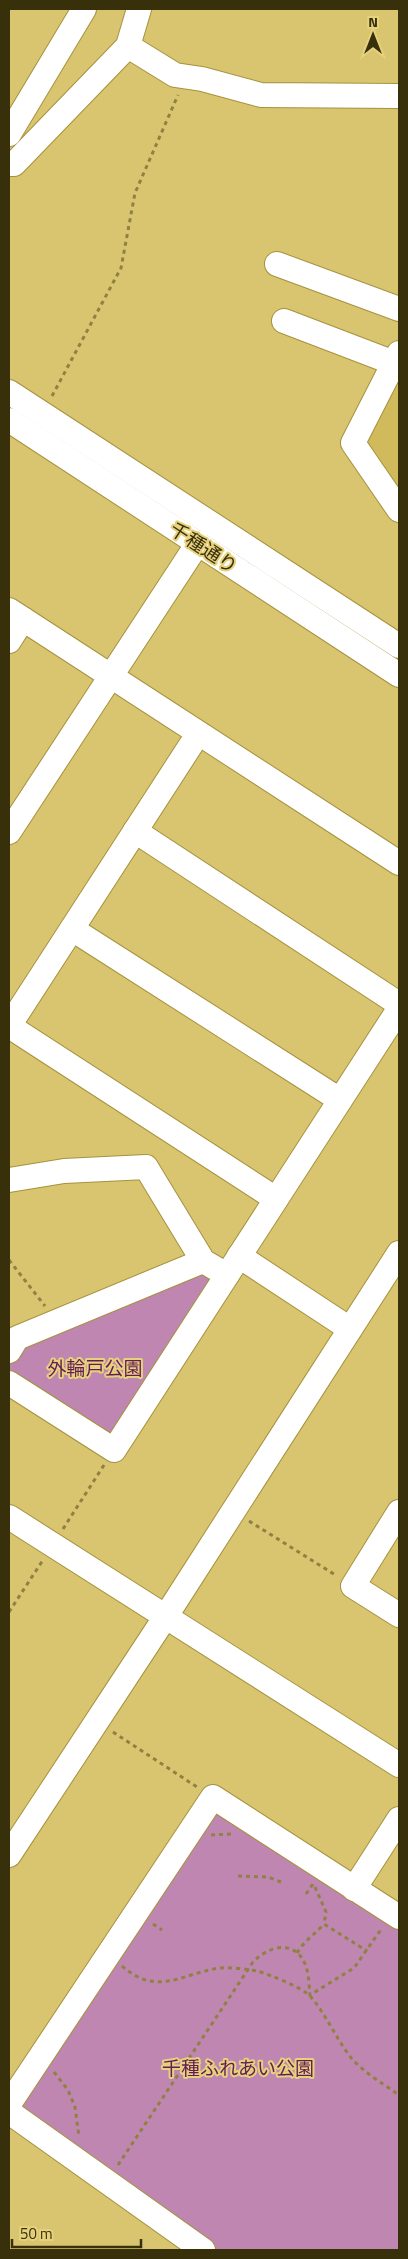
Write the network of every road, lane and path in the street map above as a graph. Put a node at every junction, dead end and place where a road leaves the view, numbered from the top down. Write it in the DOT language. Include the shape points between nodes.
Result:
graph roads {
  1 [pos="84,9"];
  2 [pos="139,9"];
  3 [pos="128,46"];
  4 [pos="186,77"];
  5 [pos="399,96"];
  6 [pos="9,134"];
  7 [pos="9,164"];
  8 [pos="277,264"];
  9 [pos="399,309"];
  10 [pos="284,321"];
  11 [pos="396,358"];
  12 [pos="9,392"];
  13 [pos="42,414"];
  14 [pos="9,420"];
  15 [pos="399,510"];
  16 [pos="198,543"];
  17 [pos="16,615"];
  18 [pos="9,641"];
  19 [pos="399,646"];
  20 [pos="399,675"];
  21 [pos="110,676"];
  22 [pos="198,734"];
  23 [pos="135,831"];
  24 [pos="9,832"];
  25 [pos="399,863"];
  26 [pos="72,928"];
  27 [pos="399,1004"];
  28 [pos="399,1009"];
  29 [pos="9,1026"];
  30 [pos="340,1100"];
  31 [pos="9,1180"];
  32 [pos="276,1199"];
  33 [pos="399,1253"];
  34 [pos="9,1260"];
  35 [pos="204,1261"];
  36 [pos="233,1266"];
  37 [pos="56,1321"];
  38 [pos="350,1329"];
  39 [pos="9,1351"];
  40 [pos="9,1383"];
  41 [pos="234,1511"];
  42 [pos="399,1512"];
  43 [pos="9,1517"];
  44 [pos="353,1586"];
  45 [pos="399,1615"];
  46 [pos="166,1616"];
  47 [pos="97,1722"];
  48 [pos="399,1765"];
  49 [pos="213,1797"];
  50 [pos="399,1819"];
  51 [pos="208,1835"];
  52 [pos="241,1835"];
  53 [pos="9,1855"];
  54 [pos="238,1876"];
  55 [pos="281,1882"];
  56 [pos="318,1883"];
  57 [pos="313,1884"];
  58 [pos="354,1888"];
  59 [pos="306,1894"];
  60 [pos="154,1917"];
  61 [pos="392,1921"];
  62 [pos="324,1924"];
  63 [pos="162,1930"];
  64 [pos="367,1951"];
  65 [pos="297,1953"];
  66 [pos="118,1962"];
  67 [pos="248,1970"];
  68 [pos="310,1995"];
  69 [pos="53,2068"];
  70 [pos="399,2095"];
  71 [pos="9,2104"];
  72 [pos="9,2112"];
  73 [pos="80,2144"];
  74 [pos="114,2172"];
  75 [pos="203,2250"];
  1 -- 6 [label="street"];
  2 -- 3 [label="street"];
  3 -- 4 [label="street" via="175,76"];
  3 -- 7 [label="street" via="14,164"];
  4 -- 5 [label="street" via="261,95"];
  4 -- 13 [label="path" via="135,193 121,268"];
  8 -- 9 [label="street"];
  10 -- 11 [label="street"];
  11 -- 15 [label="street" via="353,443"];
  12 -- 13 [label="street, 千種通り"];
  13 -- 19 [label="street, 千種通り"];
  14 -- 16 [label="street, 千種通り"];
  16 -- 20 [label="street, 千種通り"];
  16 -- 21 [label="street"];
  17 -- 18 [label="street"];
  17 -- 21 [label="street"];
  21 -- 22 [label="street"];
  21 -- 24 [label="street"];
  22 -- 23 [label="street"];
  22 -- 25 [label="street"];
  23 -- 26 [label="street"];
  23 -- 27 [label="street"];
  26 -- 29 [label="street"];
  26 -- 30 [label="street"];
  28 -- 30 [label="street"];
  29 -- 32 [label="street"];
  30 -- 32 [label="street"];
  31 -- 35 [label="street" via="64,1171 146,1168"];
  32 -- 36 [label="street"];
  33 -- 38 [label="street"];
  34 -- 37 [label="path"];
  35 -- 36 [label="street"];
  35 -- 37 [label="street"];
  36 -- 38 [label="street"];
  36 -- 40 [label="street" via="114,1450"];
  37 -- 39 [label="street" via="17,1338"];
  38 -- 41 [label="street"];
  41 -- 44 [label="path"];
  41 -- 46 [label="street"];
  42 -- 44 [label="street"];
  43 -- 46 [label="street"];
  44 -- 45 [label="street"];
  46 -- 47 [label="street"];
  46 -- 48 [label="street"];
  47 -- 49 [label="path"];
  47 -- 53 [label="street"];
  49 -- 58 [label="street"];
  49 -- 71 [label="street"];
  50 -- 58 [label="street"];
  51 -- 52 [label="path"];
  54 -- 55 [label="path" via="268,1877"];
  56 -- 57 [label="path" via="310,1878"];
  57 -- 59 [label="path"];
  57 -- 62 [label="path" via="326,1912"];
  58 -- 61 [label="street"];
  60 -- 63 [label="path" via="150,1922"];
  61 -- 64 [label="path"];
  62 -- 64 [label="path"];
  62 -- 65 [label="path" via="305,1940"];
  64 -- 68 [label="path" via="354,1968"];
  65 -- 67 [label="path" via="288,1948 270,1948 261,1953"];
  65 -- 68 [label="path" via="305,1963"];
  66 -- 67 [label="path" via="131,1974 146,1981 162,1983 220,1968"];
  67 -- 68 [label="path"];
  67 -- 74 [label="path"];
  68 -- 70 [label="path" via="349,2055"];
  69 -- 73 [label="path" via="75,2107"];
  72 -- 75 [label="street"];
}
